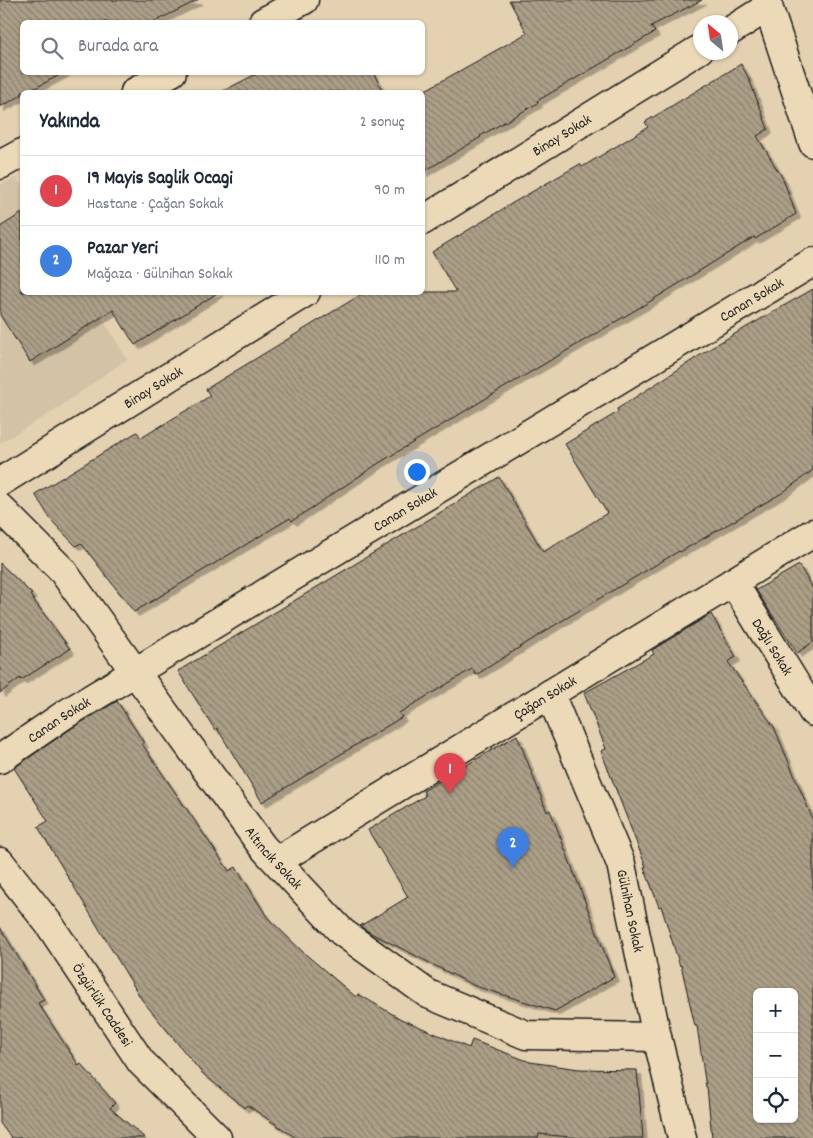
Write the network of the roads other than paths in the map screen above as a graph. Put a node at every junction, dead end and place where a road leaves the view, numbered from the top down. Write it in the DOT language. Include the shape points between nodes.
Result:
graph roads {
  1 [pos="304,0"];
  2 [pos="767,4"];
  3 [pos="267,20"];
  4 [pos="738,25"];
  5 [pos="693,53"];
  6 [pos="166,75"];
  7 [pos="139,90"];
  8 [pos="813,142"];
  9 [pos="20,154"];
  10 [pos="0,165"];
  11 [pos="425,219"];
  12 [pos="813,262"];
  13 [pos="301,295"];
  14 [pos="0,482"];
  15 [pos="0,508"];
  16 [pos="813,532"];
  17 [pos="734,582"];
  18 [pos="135,672"];
  19 [pos="550,694"];
  20 [pos="813,712"];
  21 [pos="0,758"];
  22 [pos="277,861"];
  23 [pos="0,862"];
  24 [pos="657,1037"];
  25 [pos="217,1138"];
  26 [pos="682,1138"];
  1 -- 3 [label="street"];
  2 -- 4 [label="street"];
  2 -- 8 [label="street"];
  5 -- 11 [label="street, Binay Sokak"];
  6 -- 7 [label="street"];
  9 -- 10 [label="street"];
  12 -- 18 [label="street, Canan Sokak"];
  13 -- 14 [label="street, Binay Sokak"];
  15 -- 18 [label="street, Altıncık Sokak" via="62,570"];
  16 -- 17 [label="street, Çağan Sokak"];
  17 -- 19 [label="street, Çağan Sokak"];
  17 -- 20 [label="street, Dağlı Sokak"];
  18 -- 21 [label="street, Canan Sokak"];
  18 -- 22 [label="street, Altıncık Sokak" via="262,846"];
  19 -- 22 [label="street, Çağan Sokak"];
  19 -- 24 [label="street, Gülnihan Sokak" via="621,864"];
  22 -- 24 [label="street, Altıncık Sokak" via="342,932 428,994 526,1035"];
  23 -- 25 [label="street, Özgürlük Caddesi" via="49,924 141,1062"];
  24 -- 26 [label="street, Gülnihan Sokak"];
}
